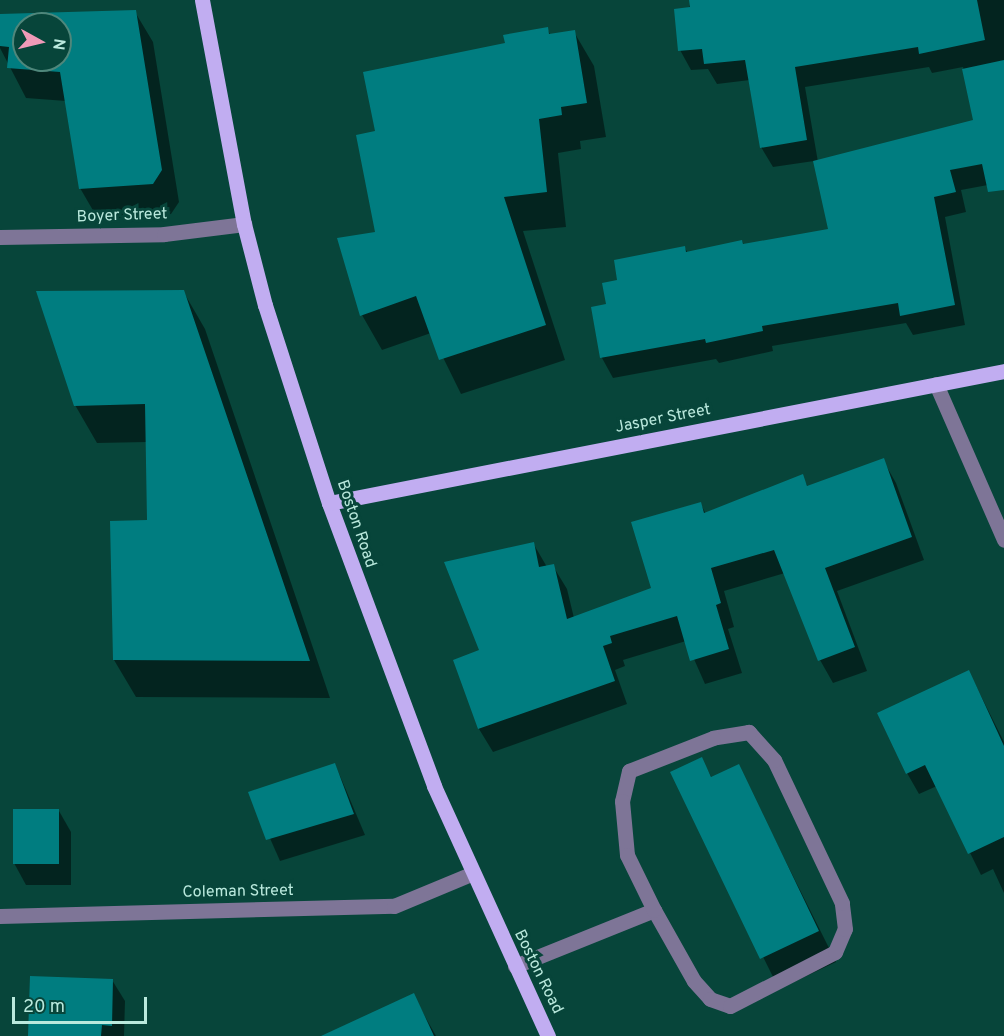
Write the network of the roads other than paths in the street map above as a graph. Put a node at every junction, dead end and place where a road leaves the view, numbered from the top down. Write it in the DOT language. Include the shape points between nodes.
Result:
graph roads {
  1 [pos="205,0"];
  2 [pos="244,224"];
  3 [pos="0,237"];
  4 [pos="1004,371"];
  5 [pos="936,384"];
  6 [pos="329,503"];
  7 [pos="1004,540"];
  8 [pos="471,874"];
  9 [pos="654,910"];
  10 [pos="0,916"];
  11 [pos="515,966"];
  12 [pos="548,1036"];
  1 -- 2 [label="main road, Boston Road"];
  2 -- 3 [label="street, Boyer Street" via="164,234"];
  2 -- 6 [label="main road, Boston Road" via="265,305"];
  4 -- 5 [label="main road, Jasper Street"];
  5 -- 6 [label="main road, Jasper Street"];
  5 -- 7 [label="street"];
  6 -- 8 [label="main road, Boston Road" via="392,681"];
  8 -- 10 [label="street, Coleman Street" via="394,906"];
  8 -- 11 [label="main road, Boston Road"];
  9 -- 9 [label="street" via="694,981 710,999 730,1006 835,952 845,929 842,903 774,760 749,732 713,738 629,771 622,801 623,835 627,855"];
  9 -- 11 [label="street"];
  11 -- 12 [label="main road, Boston Road"];
}
